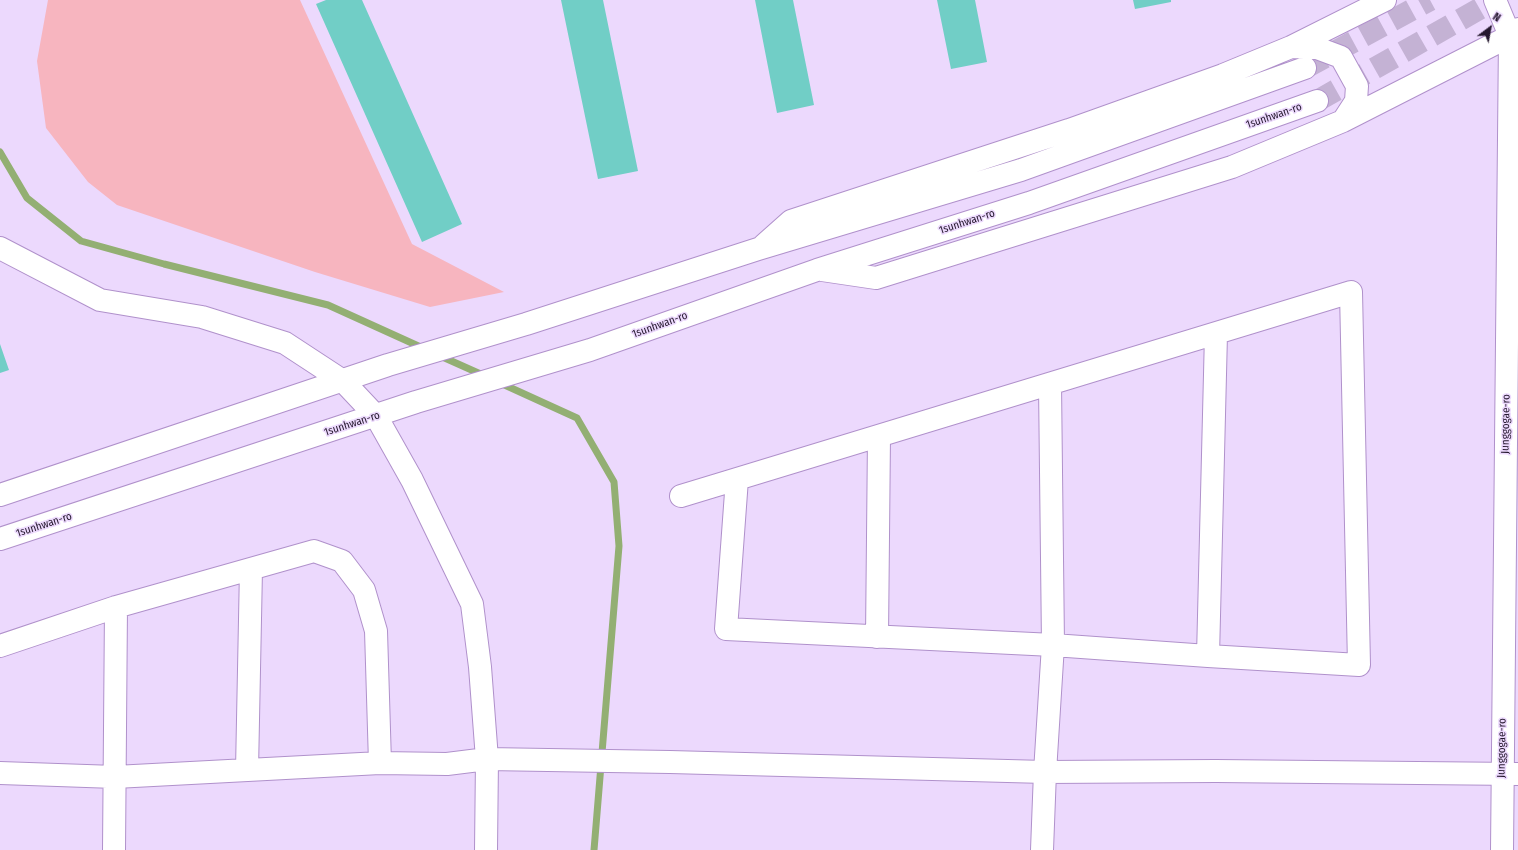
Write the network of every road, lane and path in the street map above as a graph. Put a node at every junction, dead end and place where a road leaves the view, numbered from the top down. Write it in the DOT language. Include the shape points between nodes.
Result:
graph roads {
  1 [pos="1385,0"];
  2 [pos="1495,0"];
  3 [pos="1514,32"];
  4 [pos="1291,47"];
  5 [pos="1305,68"];
  6 [pos="1317,101"];
  7 [pos="1343,121"];
  8 [pos="0,248"];
  9 [pos="758,249"];
  10 [pos="817,270"];
  11 [pos="1216,334"];
  12 [pos="343,381"];
  13 [pos="1050,384"];
  14 [pos="376,416"];
  15 [pos="879,436"];
  16 [pos="737,479"];
  17 [pos="0,495"];
  18 [pos="681,496"];
  19 [pos="0,539"];
  20 [pos="251,569"];
  21 [pos="116,607"];
  22 [pos="877,637"];
  23 [pos="1053,645"];
  24 [pos="0,646"];
  25 [pos="1208,656"];
  26 [pos="488,759"];
  27 [pos="380,763"];
  28 [pos="247,770"];
  29 [pos="1045,772"];
  30 [pos="0,773"];
  31 [pos="1510,774"];
  32 [pos="115,777"];
  33 [pos="114,850"];
  34 [pos="486,850"];
  35 [pos="1042,850"];
  36 [pos="1502,850"];
  1 -- 4 [label="street"];
  2 -- 3 [label="street, Junggogae-ro"];
  3 -- 7 [label="street"];
  3 -- 31 [label="street, Junggogae-ro"];
  4 -- 7 [label="street" via="1317,48 1341,57 1357,86 1356,101"];
  4 -- 9 [label="street" via="1223,75 1069,130 791,221"];
  5 -- 9 [label="street" via="1021,170"];
  6 -- 10 [label="street, 1sunhwan-ro" via="1029,202"];
  7 -- 10 [label="street" via="1232,167 876,278"];
  8 -- 12 [label="street" via="100,300 202,317 285,343"];
  9 -- 12 [label="street"];
  10 -- 14 [label="street, 1sunhwan-ro" via="590,350"];
  11 -- 13 [label="street"];
  11 -- 25 [label="street"];
  11 -- 25 [label="street" via="1351,292 1359,665"];
  12 -- 14 [label="street"];
  12 -- 17 [label="street"];
  13 -- 15 [label="street"];
  13 -- 23 [label="street"];
  14 -- 19 [label="street, 1sunhwan-ro"];
  14 -- 26 [label="street" via="412,480 472,604"];
  15 -- 16 [label="street"];
  15 -- 22 [label="street"];
  16 -- 18 [label="street"];
  16 -- 22 [label="street" via="726,629"];
  20 -- 21 [label="street"];
  20 -- 27 [label="street" via="314,551 342,561 364,590 376,631"];
  20 -- 28 [label="street"];
  21 -- 24 [label="street"];
  21 -- 32 [label="street"];
  22 -- 23 [label="street"];
  23 -- 25 [label="street"];
  23 -- 29 [label="street"];
  26 -- 27 [label="street" via="447,764"];
  26 -- 29 [label="street"];
  26 -- 34 [label="street"];
  27 -- 28 [label="street"];
  28 -- 32 [label="street"];
  29 -- 31 [label="street" via="1216,770"];
  29 -- 35 [label="street"];
  30 -- 32 [label="street"];
  31 -- 36 [label="street, Junggogae-ro"];
  32 -- 33 [label="street"];
}
